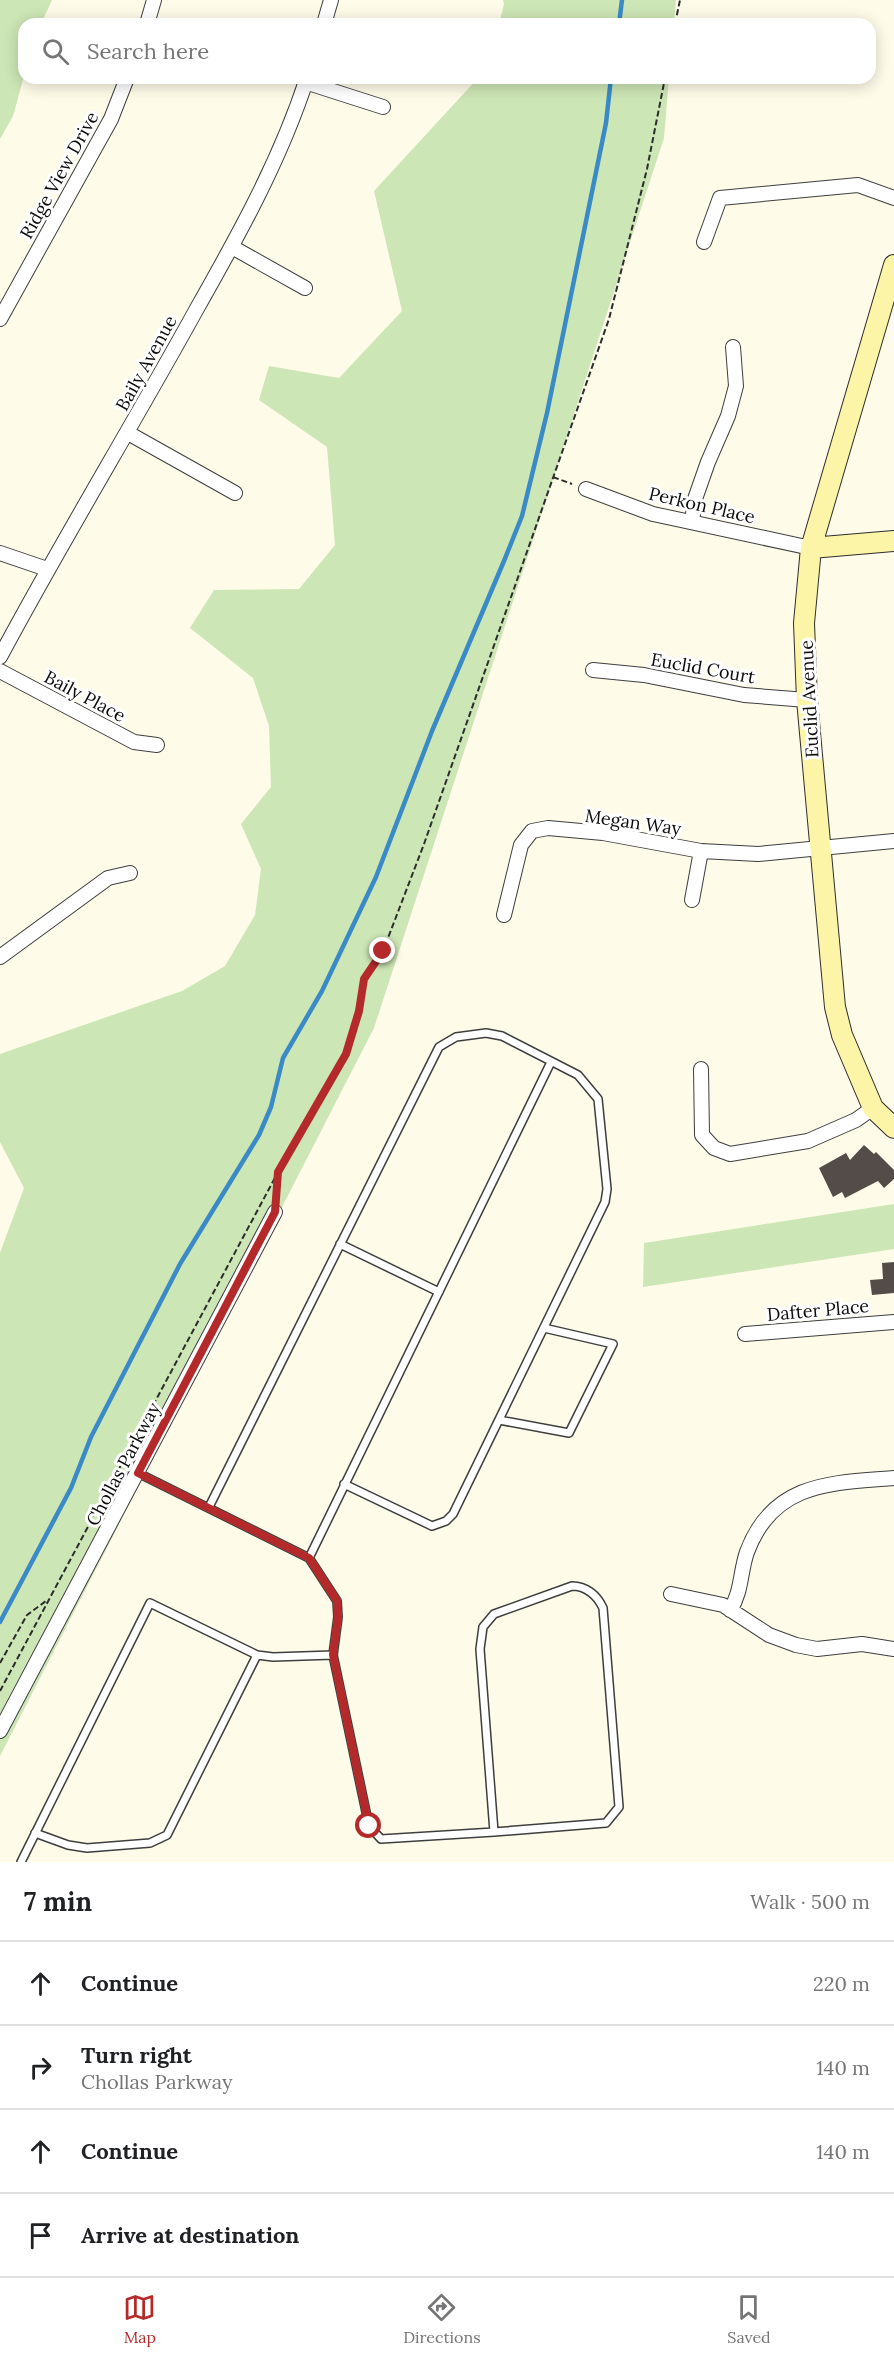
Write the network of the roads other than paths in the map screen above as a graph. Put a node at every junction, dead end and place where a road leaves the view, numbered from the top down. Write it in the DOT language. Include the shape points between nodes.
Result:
graph roads {
  1 [pos="154,0"];
  2 [pos="332,0"];
  3 [pos="149,18"];
  4 [pos="326,18"];
  5 [pos="125,84"];
  6 [pos="305,84"];
  7 [pos="317,84"];
  8 [pos="383,107"];
  9 [pos="894,198"];
  10 [pos="704,242"];
  11 [pos="231,247"];
  12 [pos="894,265"];
  13 [pos="305,288"];
  14 [pos="0,319"];
  15 [pos="733,347"];
  16 [pos="128,433"];
  17 [pos="586,489"];
  18 [pos="234,493"];
  19 [pos="692,522"];
  20 [pos="894,541"];
  21 [pos="811,548"];
  22 [pos="0,553"];
  23 [pos="47,569"];
  24 [pos="0,657"];
  25 [pos="593,670"];
  26 [pos="0,671"];
  27 [pos="807,700"];
  28 [pos="157,745"];
  29 [pos="894,841"];
  30 [pos="819,849"];
  31 [pos="701,851"];
  32 [pos="130,873"];
  33 [pos="692,900"];
  34 [pos="504,915"];
  35 [pos="0,957"];
  36 [pos="551,1062"];
  37 [pos="701,1069"];
  38 [pos="873,1108"];
  39 [pos="894,1128"];
  40 [pos="275,1212"];
  41 [pos="340,1244"];
  42 [pos="439,1292"];
  43 [pos="894,1322"];
  44 [pos="544,1328"];
  45 [pos="745,1334"];
  46 [pos="500,1420"];
  47 [pos="138,1473"];
  48 [pos="894,1478"];
  49 [pos="344,1484"];
  50 [pos="209,1507"];
  51 [pos="309,1558"];
  52 [pos="671,1594"];
  53 [pos="730,1610"];
  54 [pos="894,1649"];
  55 [pos="257,1654"];
  56 [pos="333,1655"];
  57 [pos="0,1731"];
  58 [pos="494,1832"];
  59 [pos="35,1833"];
  60 [pos="21,1862"];
  1 -- 3 [label="street"];
  2 -- 4 [label="street"];
  5 -- 14 [label="street, Ridge View Drive" via="111,119"];
  6 -- 11 [label="street, Baily Avenue" via="276,161"];
  7 -- 8 [label="street"];
  9 -- 10 [label="street" via="858,184 720,198"];
  11 -- 13 [label="street"];
  11 -- 16 [label="street, Baily Avenue"];
  12 -- 21 [label="main road, Euclid Avenue"];
  15 -- 19 [label="street" via="736,386 695,499"];
  16 -- 18 [label="street"];
  16 -- 23 [label="street, Baily Avenue"];
  17 -- 19 [label="street, Perkon Place" via="654,514"];
  19 -- 21 [label="street, Perkon Place"];
  20 -- 21 [label="main road"];
  21 -- 27 [label="main road, Euclid Avenue" via="804,623"];
  22 -- 23 [label="street"];
  23 -- 24 [label="street, Baily Avenue"];
  25 -- 27 [label="street, Euclid Court" via="644,675 744,695"];
  26 -- 28 [label="street, Baily Place" via="134,742"];
  27 -- 30 [label="main road, Euclid Avenue"];
  29 -- 30 [label="street, Megan Way"];
  30 -- 31 [label="street, Megan Way" via="758,854"];
  30 -- 38 [label="main road, Euclid Avenue" via="835,1007 842,1035"];
  31 -- 33 [label="street"];
  31 -- 34 [label="street, Megan Way" via="603,833 548,828 532,831 521,845"];
  32 -- 35 [label="street" via="108,878"];
  36 -- 41 [label="lane" via="502,1036 486,1033 456,1037 439,1047"];
  36 -- 42 [label="lane"];
  36 -- 44 [label="lane" via="578,1075 598,1099 607,1189 605,1202"];
  37 -- 38 [label="street" via="702,1135 714,1148 730,1154 808,1141 856,1120"];
  38 -- 39 [label="main road, Euclid Avenue"];
  40 -- 47 [label="street, Chollas Parkway"];
  41 -- 42 [label="lane"];
  41 -- 50 [label="lane"];
  42 -- 49 [label="lane"];
  43 -- 45 [label="street, Dafter Place"];
  44 -- 46 [label="lane"];
  44 -- 46 [label="lane" via="613,1344 569,1433"];
  46 -- 49 [label="lane" via="446,1521 432,1526"];
  47 -- 50 [label="lane"];
  47 -- 57 [label="street, Chollas Parkway"];
  48 -- 53 [label="street" via="826,1484 801,1492 778,1507 753,1540"];
  49 -- 51 [label="lane"];
  50 -- 51 [label="lane"];
  51 -- 56 [label="lane" via="337,1601"];
  52 -- 53 [label="street"];
  53 -- 54 [label="street" via="769,1635 796,1645 818,1648 862,1644"];
  55 -- 56 [label="lane"];
  55 -- 59 [label="lane" via="167,1835 150,1843 87,1848"];
  55 -- 59 [label="lane" via="150,1603"];
  56 -- 58 [label="lane" via="369,1826 381,1839"];
  58 -- 58 [label="lane" via="606,1823 619,1807 603,1608 599,1599 582,1586 494,1614 483,1627 480,1649"];
  59 -- 60 [label="lane"];
}
